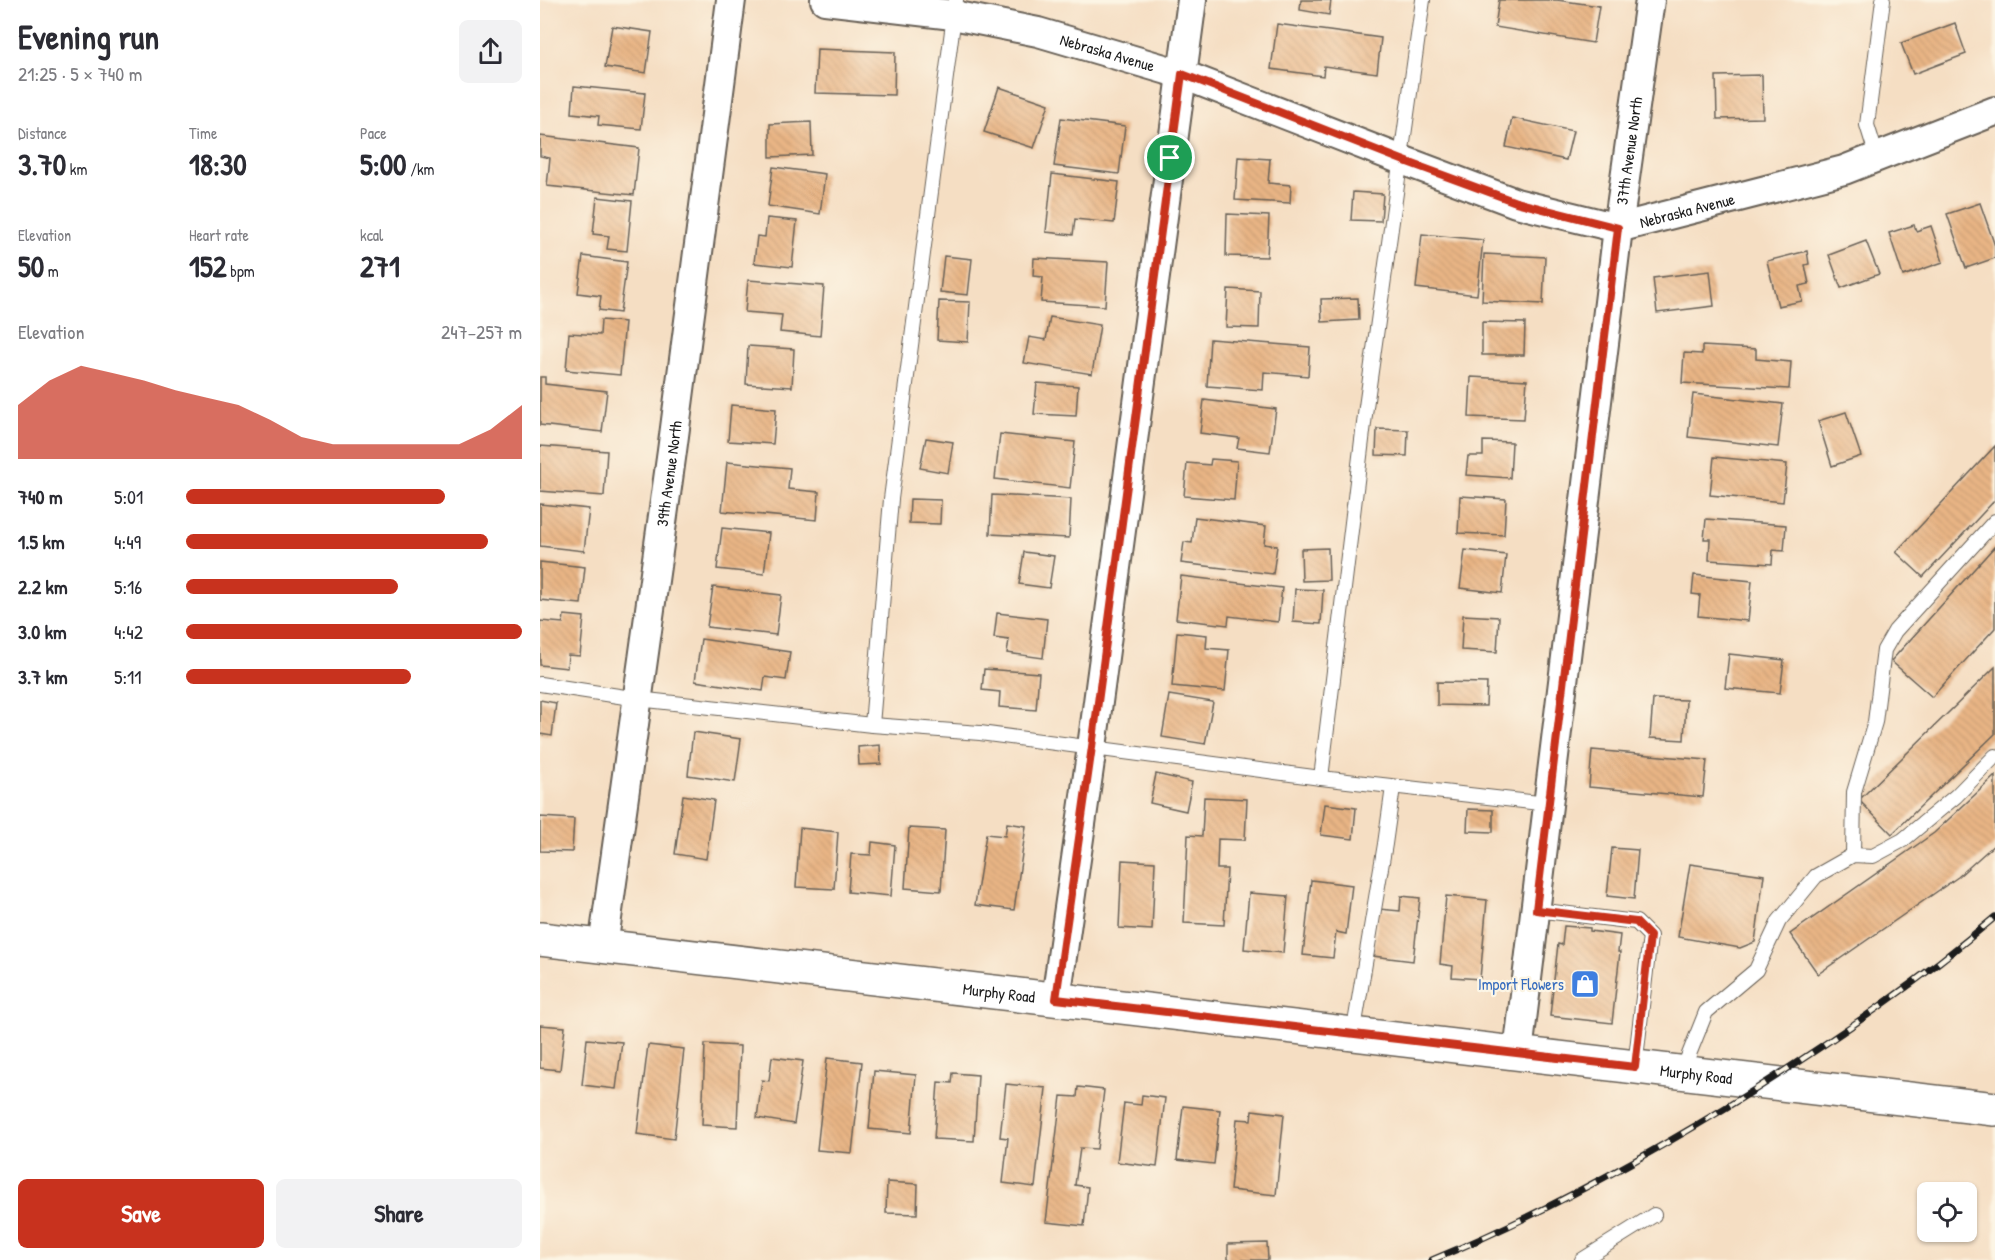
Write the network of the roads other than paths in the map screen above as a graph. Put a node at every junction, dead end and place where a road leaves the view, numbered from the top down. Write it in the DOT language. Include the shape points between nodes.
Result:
graph roads {
  1 [pos="731,0"];
  2 [pos="825,0"];
  3 [pos="1192,0"];
  4 [pos="1423,0"];
  5 [pos="1650,0"];
  6 [pos="1883,0"];
  7 [pos="955,8"];
  8 [pos="1182,74"];
  9 [pos="1995,111"];
  10 [pos="1877,157"];
  11 [pos="1402,160"];
  12 [pos="1618,228"];
  13 [pos="1995,521"];
  14 [pos="540,684"];
  15 [pos="638,699"];
  16 [pos="872,725"];
  17 [pos="1092,747"];
  18 [pos="1995,756"];
  19 [pos="1321,778"];
  20 [pos="1393,787"];
  21 [pos="1548,804"];
  22 [pos="1852,855"];
  23 [pos="1536,910"];
  24 [pos="540,939"];
  25 [pos="603,947"];
  26 [pos="1056,999"];
  27 [pos="1353,1035"];
  28 [pos="1518,1053"];
  29 [pos="1635,1067"];
  30 [pos="1682,1072"];
  31 [pos="1995,1109"];
  32 [pos="1654,1215"];
  33 [pos="1582,1260"];
  1 -- 15 [label="street, 39th Avenue North"];
  2 -- 7 [label="street, Nebraska Avenue"];
  3 -- 8 [label="street"];
  4 -- 11 [label="lane"];
  5 -- 12 [label="street, 37th Avenue North"];
  6 -- 10 [label="lane" via="1867,124"];
  7 -- 8 [label="street, Nebraska Avenue"];
  7 -- 16 [label="lane" via="891,498"];
  8 -- 11 [label="street, Nebraska Avenue"];
  8 -- 17 [label="street"];
  9 -- 10 [label="street, Nebraska Avenue"];
  10 -- 12 [label="street, Nebraska Avenue" via="1844,170"];
  11 -- 12 [label="street, Nebraska Avenue" via="1516,202"];
  11 -- 19 [label="lane" via="1384,266"];
  12 -- 21 [label="street, 37th Avenue North"];
  13 -- 22 [label="lane" via="1895,631 1884,650 1875,722 1854,792"];
  14 -- 15 [label="lane"];
  15 -- 16 [label="lane"];
  15 -- 25 [label="street, 39th Avenue North"];
  16 -- 17 [label="lane"];
  17 -- 19 [label="lane"];
  17 -- 26 [label="street"];
  18 -- 22 [label="lane" via="1956,796 1903,840 1873,856"];
  19 -- 20 [label="lane"];
  20 -- 21 [label="lane"];
  20 -- 27 [label="lane"];
  21 -- 23 [label="street, 37th Avenue North"];
  22 -- 30 [label="lane" via="1816,876 1779,921 1756,970 1706,1012"];
  23 -- 28 [label="street, 37th Avenue North"];
  23 -- 29 [label="lane" via="1636,922 1650,936"];
  24 -- 25 [label="main road, Murphy Road"];
  25 -- 26 [label="main road, Murphy Road"];
  26 -- 27 [label="main road, Murphy Road"];
  27 -- 28 [label="main road, Murphy Road"];
  28 -- 29 [label="main road, Murphy Road"];
  29 -- 30 [label="main road, Murphy Road"];
  30 -- 31 [label="main road, Murphy Road"];
  32 -- 33 [label="lane"];
}
